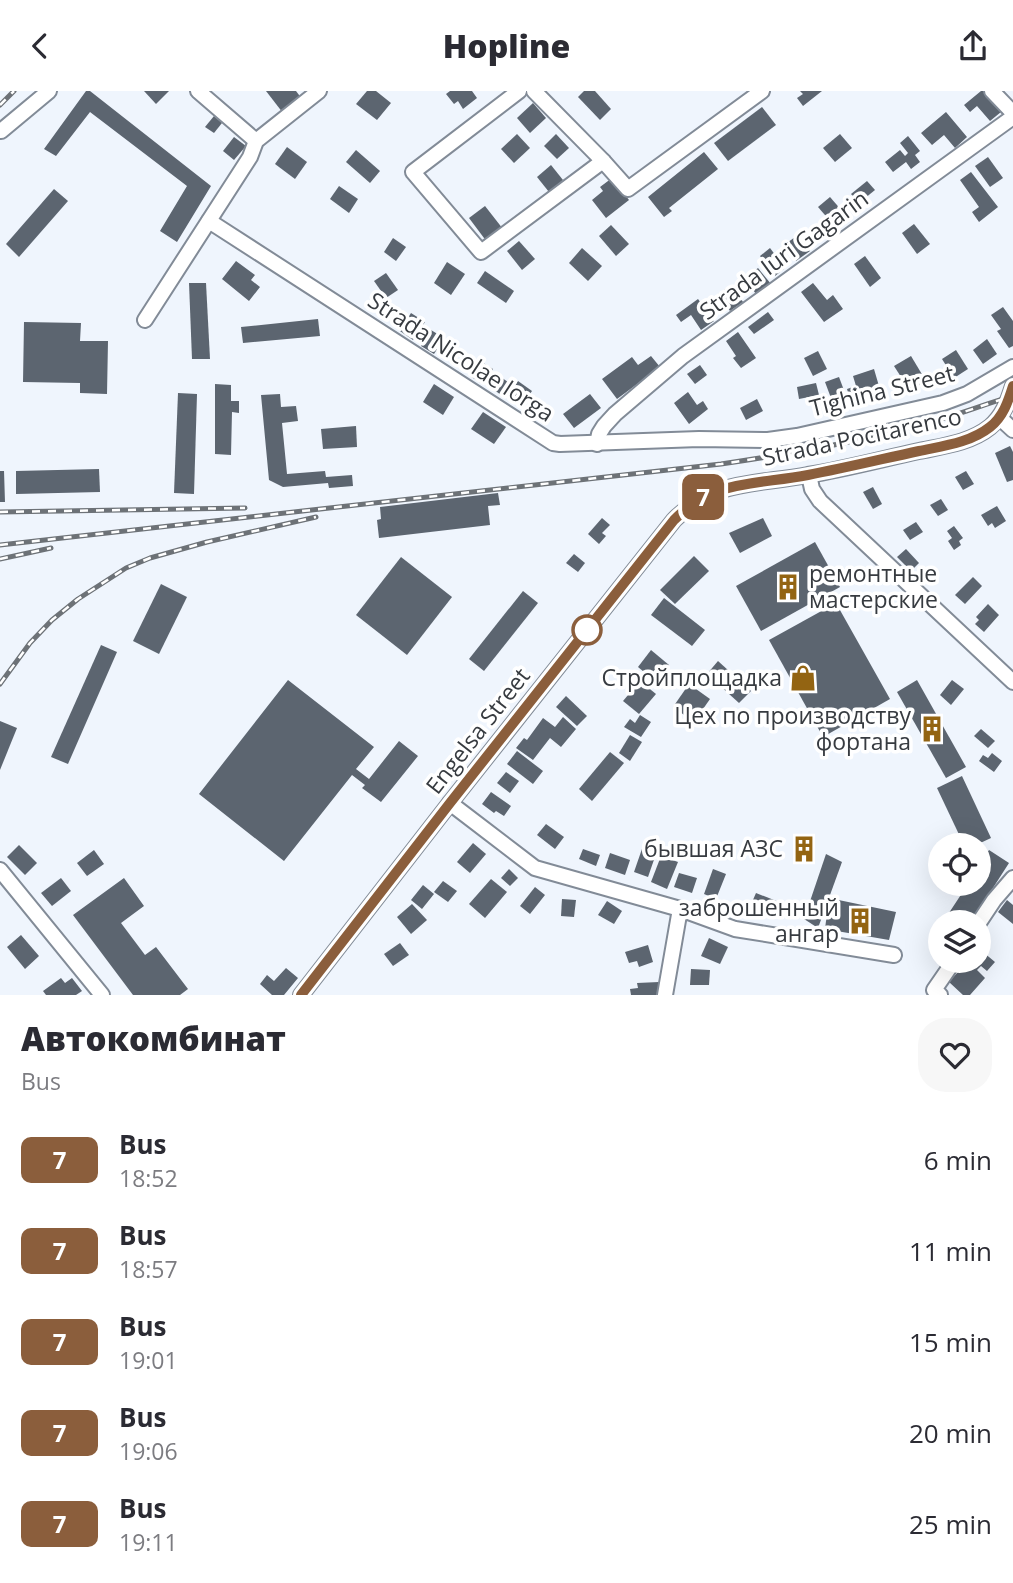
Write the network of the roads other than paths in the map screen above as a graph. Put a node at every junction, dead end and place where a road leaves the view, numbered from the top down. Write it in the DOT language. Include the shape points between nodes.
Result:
graph roads {
  1 [pos="50,91"];
  2 [pos="198,91"];
  3 [pos="319,91"];
  4 [pos="519,91"];
  5 [pos="534,91"];
  6 [pos="762,91"];
  7 [pos="992,91"];
  8 [pos="1013,115"];
  9 [pos="1,131"];
  10 [pos="256,141"];
  11 [pos="603,161"];
  12 [pos="209,221"];
  13 [pos="145,320"];
  14 [pos="1013,367"];
  15 [pos="1013,386"];
  16 [pos="1000,418"];
  17 [pos="1013,430"];
  18 [pos="797,436"];
  19 [pos="597,444"];
  20 [pos="809,475"];
  21 [pos="696,501"];
  22 [pos="1013,682"];
  23 [pos="450,803"];
  24 [pos="0,870"];
  25 [pos="1013,879"];
  26 [pos="680,909"];
  27 [pos="988,910"];
  28 [pos="894,955"];
  29 [pos="948,973"];
  30 [pos="937,993"];
  31 [pos="102,995"];
  32 [pos="301,995"];
  33 [pos="665,995"];
  1 -- 9 [label="street"];
  2 -- 10 [label="street"];
  3 -- 10 [label="street"];
  4 -- 11 [label="street" via="413,172 481,252"];
  5 -- 11 [label="street"];
  6 -- 11 [label="street" via="628,188"];
  7 -- 8 [label="street"];
  8 -- 19 [label="street, Strada Iuri Gagarin" via="683,356 615,414"];
  10 -- 12 [label="street"];
  12 -- 13 [label="street"];
  12 -- 19 [label="street, Strada Nicolae Iorga" via="553,443"];
  14 -- 18 [label="street, Tighina Street" via="943,403"];
  15 -- 16 [label="street"];
  16 -- 17 [label="street"];
  16 -- 20 [label="street, Strada Pocitarenco" via="965,441"];
  18 -- 19 [label="street, Strada Nicolae Iorga"];
  20 -- 21 [label="street, Strada Pocitarenco" via="727,488"];
  20 -- 22 [label="street" via="820,501"];
  21 -- 23 [label="street, Engelsa Street" via="674,520"];
  23 -- 26 [label="street" via="535,867"];
  23 -- 32 [label="street, Engelsa Street"];
  24 -- 31 [label="street"];
  25 -- 27 [label="street"];
  26 -- 28 [label="street" via="735,929"];
  26 -- 33 [label="street"];
  29 -- 30 [label="street"];
}
